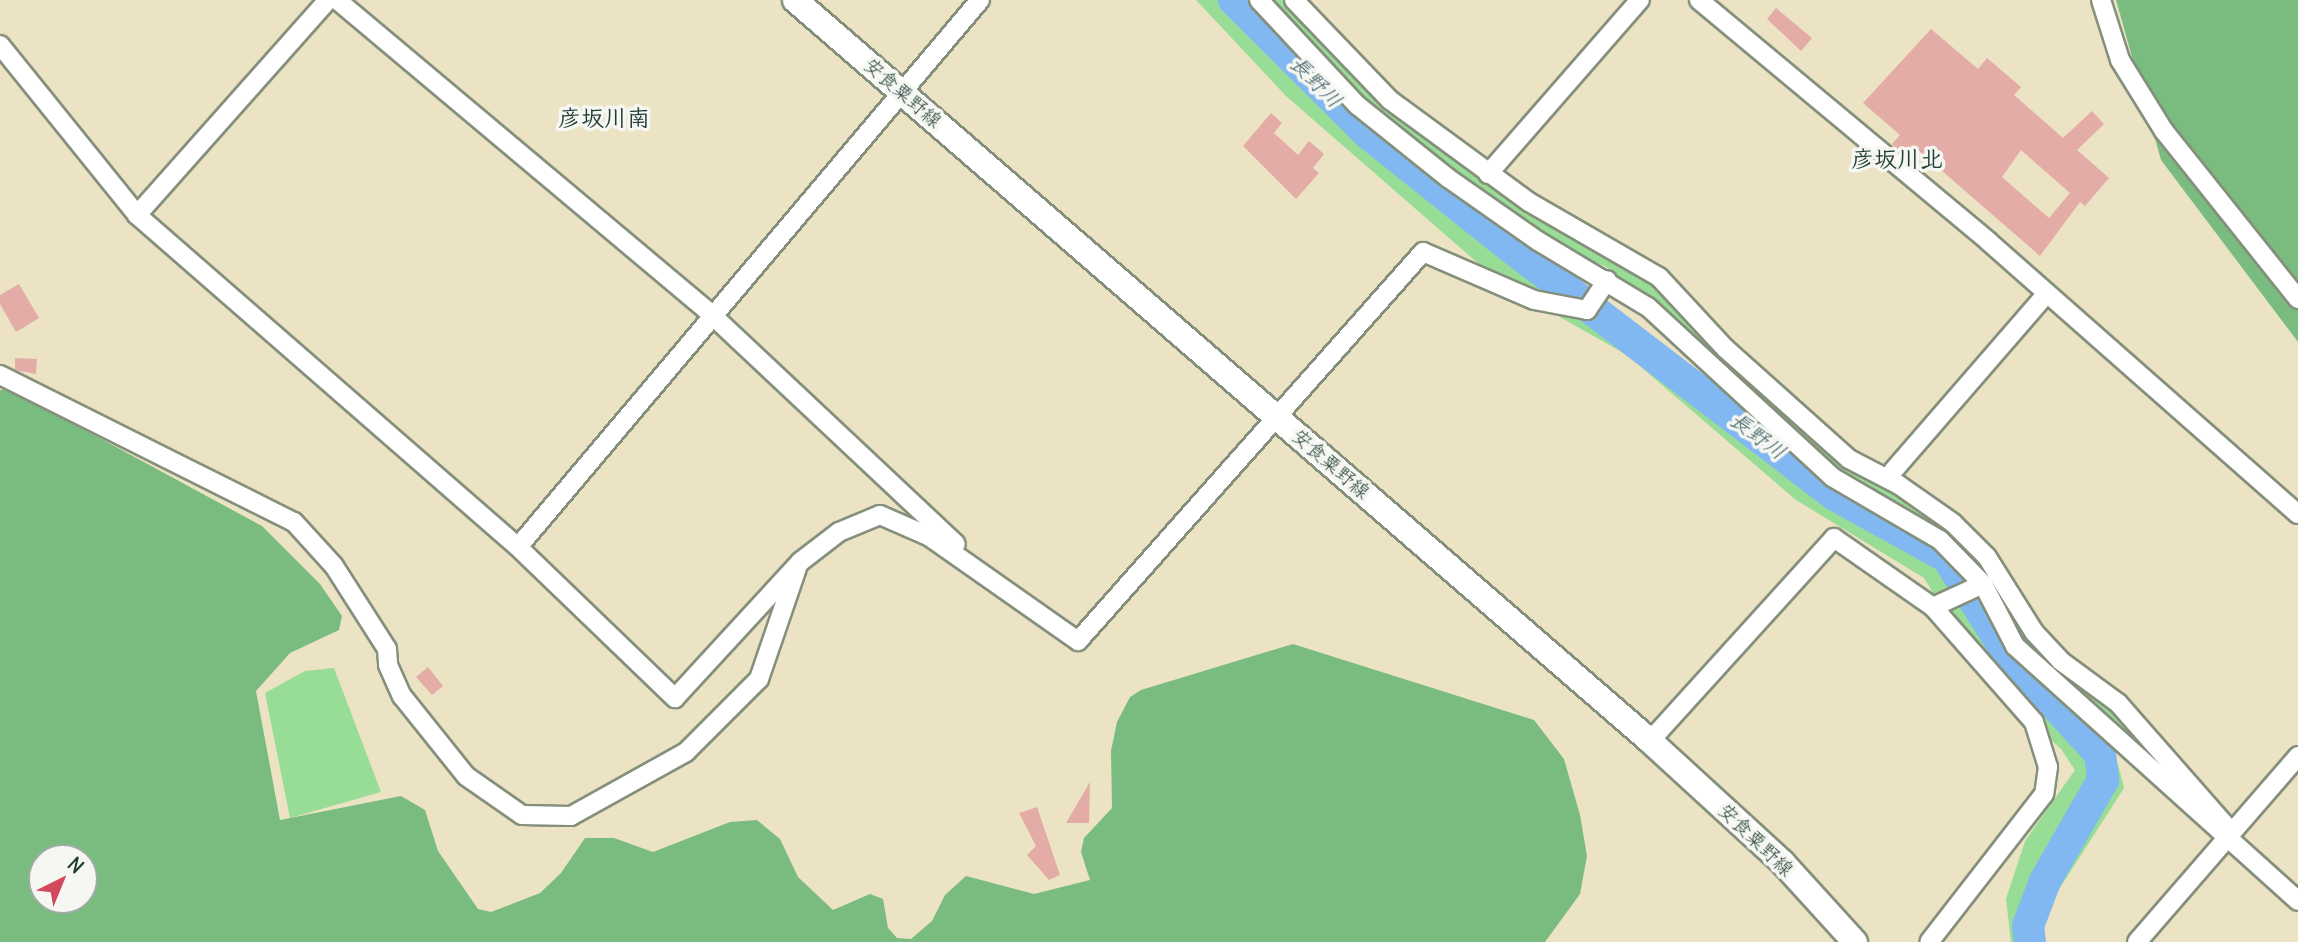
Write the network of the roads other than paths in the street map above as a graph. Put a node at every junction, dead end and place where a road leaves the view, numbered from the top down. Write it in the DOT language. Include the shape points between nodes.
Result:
graph roads {
  1 [pos="328,0"];
  2 [pos="337,0"];
  3 [pos="796,0"];
  4 [pos="980,0"];
  5 [pos="1259,0"];
  6 [pos="1294,0"];
  7 [pos="1640,0"];
  8 [pos="1699,0"];
  9 [pos="2101,0"];
  10 [pos="0,45"];
  11 [pos="900,90"];
  12 [pos="1488,174"];
  13 [pos="137,215"];
  14 [pos="1606,282"];
  15 [pos="2047,293"];
  16 [pos="2298,299"];
  17 [pos="713,316"];
  18 [pos="0,375"];
  19 [pos="1279,419"];
  20 [pos="1893,471"];
  21 [pos="2298,514"];
  22 [pos="518,547"];
  23 [pos="800,562"];
  24 [pos="1980,586"];
  25 [pos="1023,606"];
  26 [pos="1933,607"];
  27 [pos="1650,741"];
  28 [pos="2298,756"];
  29 [pos="2229,835"];
  30 [pos="2298,901"];
  31 [pos="1854,942"];
  32 [pos="1929,942"];
  33 [pos="2137,942"];
  1 -- 13 [label="street"];
  2 -- 17 [label="street"];
  3 -- 11 [label="main road, 安食粟野線"];
  4 -- 11 [label="street"];
  5 -- 14 [label="street" via="1367,113 1448,178"];
  6 -- 12 [label="street" via="1390,100"];
  7 -- 12 [label="street"];
  8 -- 15 [label="street"];
  9 -- 16 [label="street" via="2120,60 2164,131"];
  10 -- 13 [label="street"];
  11 -- 17 [label="street"];
  11 -- 19 [label="main road, 安食粟野線"];
  12 -- 29 [label="street" via="1659,277 1726,349 1849,460 1899,485 1953,523 1987,557 2034,632 2061,661 2118,703"];
  13 -- 22 [label="street"];
  14 -- 19 [label="street" via="1587,310 1534,300 1423,252"];
  14 -- 24 [label="street" via="1648,307 1832,477 1940,540"];
  15 -- 20 [label="street"];
  15 -- 21 [label="street"];
  17 -- 22 [label="street"];
  17 -- 25 [label="street"];
  18 -- 23 [label="street" via="294,522 334,566 387,649 388,665 402,696 466,776 522,815 570,816 686,752 759,679"];
  19 -- 25 [label="street" via="1078,641"];
  19 -- 27 [label="main road, 安食粟野線"];
  22 -- 23 [label="street" via="675,698"];
  23 -- 25 [label="street" via="855,522 880,515 930,537"];
  24 -- 26 [label="street"];
  24 -- 29 [label="street" via="2015,646"];
  26 -- 27 [label="street" via="1834,538"];
  26 -- 32 [label="street" via="2034,722 2048,767 2044,793"];
  27 -- 31 [label="main road, 安食粟野線" via="1783,863"];
  28 -- 29 [label="street"];
  29 -- 30 [label="street"];
  29 -- 33 [label="street"];
}
